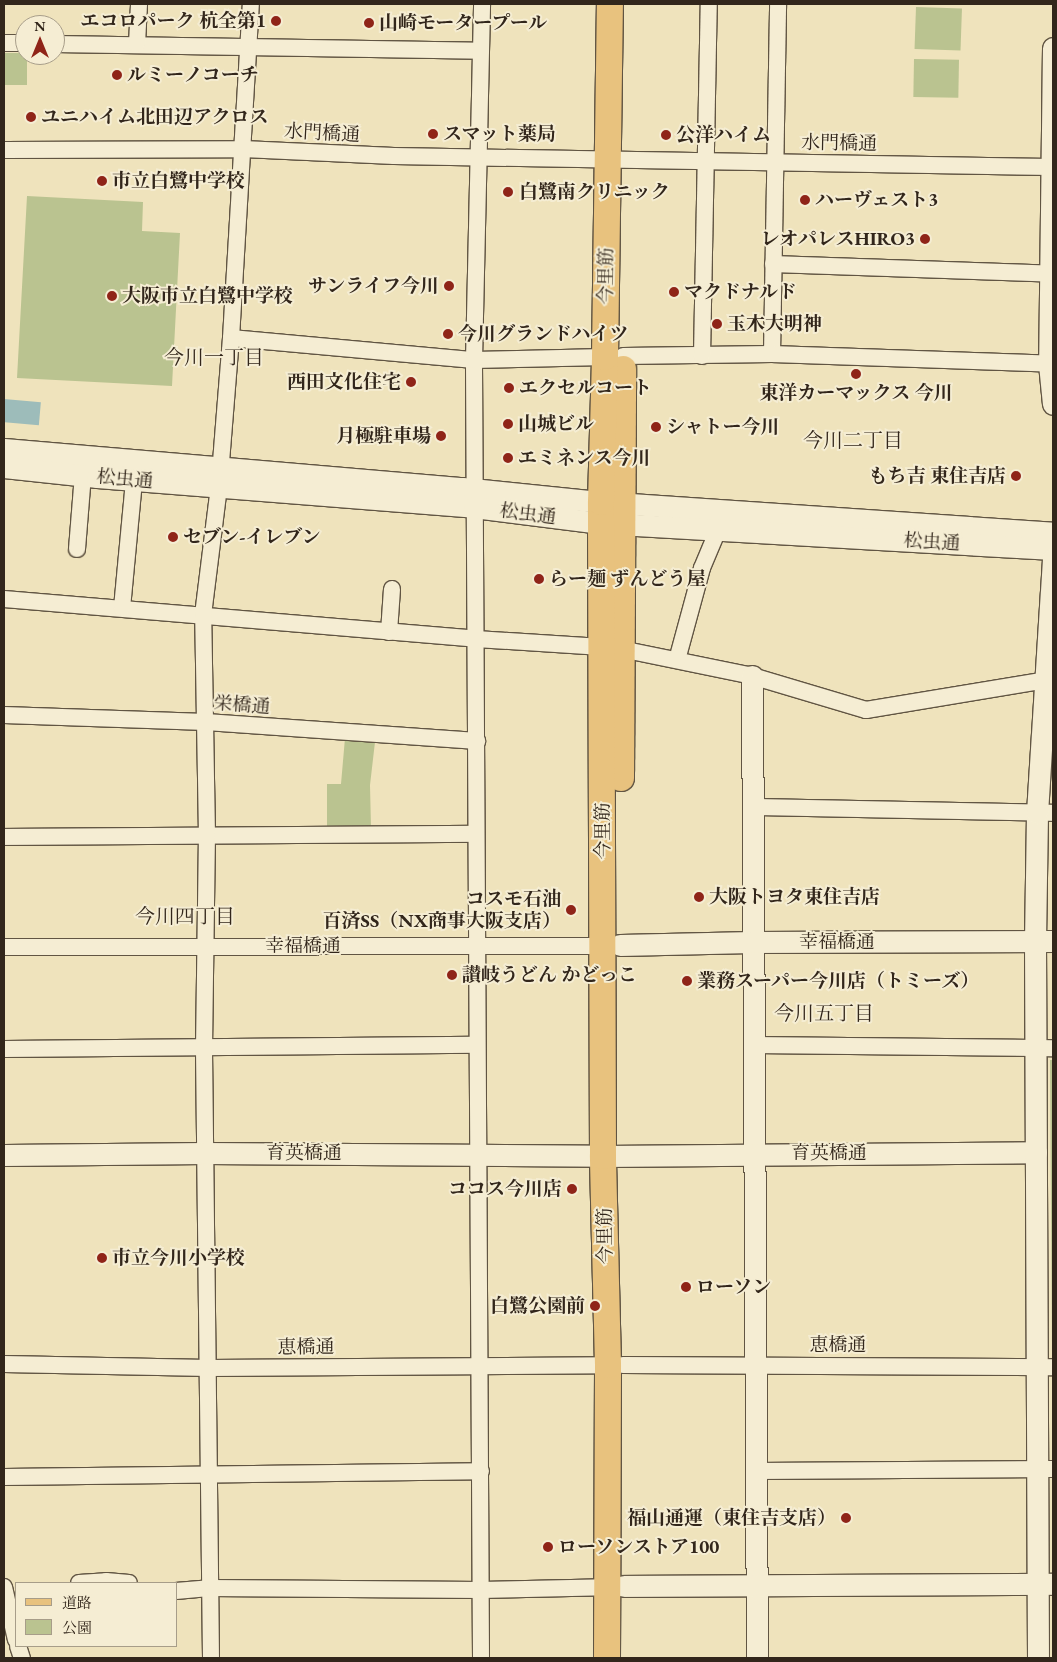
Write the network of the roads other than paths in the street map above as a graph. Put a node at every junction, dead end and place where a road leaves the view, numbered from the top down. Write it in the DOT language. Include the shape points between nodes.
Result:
graph roads {
  1 [pos="139,4"];
  2 [pos="251,4"];
  3 [pos="482,4"];
  4 [pos="610,4"];
  5 [pos="627,4"];
  6 [pos="708,4"];
  7 [pos="778,4"];
  8 [pos="65,44"];
  9 [pos="137,44"];
  10 [pos="250,46"];
  11 [pos="1053,48"];
  12 [pos="481,51"];
  13 [pos="1053,55"];
  14 [pos="1053,105"];
  15 [pos="243,149"];
  16 [pos="4,150"];
  17 [pos="480,158"];
  18 [pos="616,160"];
  19 [pos="705,161"];
  20 [pos="776,162"];
  21 [pos="1053,167"];
  22 [pos="773,264"];
  23 [pos="1052,274"];
  24 [pos="231,338"];
  25 [pos="772,354"];
  26 [pos="614,356"];
  27 [pos="702,356"];
  28 [pos="474,360"];
  29 [pos="1051,364"];
  30 [pos="1053,404"];
  31 [pos="4,449"];
  32 [pos="4,466"];
  33 [pos="83,475"];
  34 [pos="220,478"];
  35 [pos="134,480"];
  36 [pos="474,498"];
  37 [pos="611,513"];
  38 [pos="718,530"];
  39 [pos="1053,533"];
  40 [pos="76,549"];
  41 [pos="1053,549"];
  42 [pos="1053,559"];
  43 [pos="392,589"];
  44 [pos="4,599"];
  45 [pos="122,608"];
  46 [pos="203,615"];
  47 [pos="389,632"];
  48 [pos="476,639"];
  49 [pos="612,648"];
  50 [pos="677,660"];
  51 [pos="752,676"];
  52 [pos="1050,679"];
  53 [pos="4,715"];
  54 [pos="206,722"];
  55 [pos="477,741"];
  56 [pos="752,808"];
  57 [pos="1045,813"];
  58 [pos="476,834"];
  59 [pos="207,835"];
  60 [pos="4,837"];
  61 [pos="1044,941"];
  62 [pos="752,942"];
  63 [pos="475,944"];
  64 [pos="612,946"];
  65 [pos="4,947"];
  66 [pos="204,947"];
  67 [pos="477,1045"];
  68 [pos="753,1045"];
  69 [pos="204,1048"];
  70 [pos="1045,1048"];
  71 [pos="4,1049"];
  72 [pos="1036,1152"];
  73 [pos="205,1153"];
  74 [pos="755,1154"];
  75 [pos="4,1155"];
  76 [pos="478,1155"];
  77 [pos="612,1155"];
  78 [pos="4,1364"];
  79 [pos="481,1365"];
  80 [pos="616,1365"];
  81 [pos="754,1365"];
  82 [pos="1046,1367"];
  83 [pos="209,1368"];
  84 [pos="1046,1469"];
  85 [pos="481,1471"];
  86 [pos="756,1471"];
  87 [pos="209,1474"];
  88 [pos="4,1477"];
  89 [pos="92,1582"];
  90 [pos="118,1582"];
  91 [pos="1046,1584"];
  92 [pos="757,1585"];
  93 [pos="615,1587"];
  94 [pos="209,1588"];
  95 [pos="481,1590"];
  96 [pos="178,1591"];
  97 [pos="8,1592"];
  98 [pos="15,1634"];
  99 [pos="211,1658"];
  100 [pos="481,1658"];
  101 [pos="607,1658"];
  102 [pos="625,1658"];
  103 [pos="757,1658"];
  104 [pos="1038,1658"];
  1 -- 9 [label="street"];
  2 -- 10 [label="street"];
  3 -- 12 [label="street"];
  4 -- 18 [label="main road, 今里筋"];
  5 -- 18 [label="main road, 今里筋"];
  6 -- 19 [label="street"];
  7 -- 20 [label="street"];
  8 -- 9 [label="street"];
  9 -- 10 [label="street"];
  10 -- 12 [label="street"];
  10 -- 15 [label="street"];
  11 -- 13 [label="street"];
  12 -- 17 [label="street"];
  13 -- 14 [label="street"];
  14 -- 21 [label="street"];
  15 -- 16 [label="street, 水門橋通"];
  15 -- 17 [label="street, 水門橋通"];
  15 -- 24 [label="street"];
  17 -- 18 [label="street, 水門橋通"];
  17 -- 28 [label="street"];
  18 -- 19 [label="street, 水門橋通"];
  18 -- 26 [label="main road, 今里筋"];
  19 -- 20 [label="street, 水門橋通"];
  19 -- 27 [label="street"];
  20 -- 21 [label="street, 水門橋通"];
  20 -- 22 [label="street"];
  21 -- 23 [label="street"];
  22 -- 23 [label="street"];
  22 -- 25 [label="street"];
  23 -- 29 [label="street"];
  24 -- 28 [label="street"];
  24 -- 34 [label="street"];
  25 -- 27 [label="street"];
  25 -- 29 [label="street"];
  26 -- 27 [label="street"];
  26 -- 28 [label="street"];
  26 -- 37 [label="main road, 今里筋"];
  28 -- 36 [label="street"];
  29 -- 30 [label="street"];
  31 -- 34 [label="street, 松虫通"];
  32 -- 33 [label="street, 松虫通"];
  33 -- 35 [label="street, 松虫通"];
  33 -- 40 [label="street"];
  34 -- 35 [label="street, 松虫通"];
  34 -- 36 [label="street, 松虫通"];
  34 -- 46 [label="street"];
  35 -- 45 [label="street"];
  36 -- 37 [label="street, 松虫通"];
  36 -- 48 [label="street"];
  37 -- 38 [label="street, 松虫通"];
  37 -- 39 [label="street, 松虫通"];
  37 -- 49 [label="main road, 今里筋"];
  38 -- 41 [label="street, 松虫通"];
  38 -- 50 [label="street" via="702,568"];
  42 -- 52 [label="street"];
  43 -- 47 [label="street"];
  44 -- 45 [label="street"];
  45 -- 46 [label="street"];
  46 -- 47 [label="street"];
  46 -- 54 [label="street"];
  47 -- 48 [label="street"];
  48 -- 49 [label="street"];
  48 -- 55 [label="street"];
  49 -- 50 [label="street"];
  49 -- 64 [label="main road, 今里筋"];
  50 -- 51 [label="street"];
  51 -- 52 [label="street" via="866,710"];
  51 -- 56 [label="street"];
  52 -- 57 [label="street"];
  53 -- 54 [label="street, 栄橋通"];
  54 -- 55 [label="street, 栄橋通"];
  54 -- 59 [label="street"];
  55 -- 58 [label="street"];
  56 -- 57 [label="street"];
  56 -- 62 [label="street"];
  57 -- 61 [label="street"];
  58 -- 59 [label="street"];
  58 -- 63 [label="street"];
  59 -- 60 [label="street"];
  59 -- 66 [label="street"];
  61 -- 62 [label="street, 幸福橋通"];
  61 -- 70 [label="street"];
  62 -- 64 [label="street, 幸福橋通"];
  62 -- 68 [label="street"];
  63 -- 64 [label="street, 幸福橋通"];
  63 -- 66 [label="street, 幸福橋通"];
  63 -- 67 [label="street"];
  64 -- 77 [label="main road, 今里筋"];
  65 -- 66 [label="street, 幸福橋通"];
  66 -- 69 [label="street"];
  67 -- 69 [label="street"];
  67 -- 76 [label="street"];
  68 -- 70 [label="street"];
  68 -- 74 [label="street"];
  69 -- 71 [label="street"];
  69 -- 73 [label="street"];
  70 -- 72 [label="street"];
  72 -- 74 [label="street, 育英橋通"];
  72 -- 82 [label="street"];
  73 -- 75 [label="street, 育英橋通"];
  73 -- 76 [label="street, 育英橋通"];
  73 -- 83 [label="street"];
  74 -- 77 [label="street, 育英橋通"];
  74 -- 81 [label="street"];
  76 -- 77 [label="street, 育英橋通"];
  76 -- 79 [label="street"];
  77 -- 80 [label="main road, 今里筋"];
  78 -- 83 [label="street, 恵橋通"];
  79 -- 80 [label="street, 恵橋通"];
  79 -- 83 [label="street, 恵橋通"];
  79 -- 85 [label="street"];
  80 -- 81 [label="street, 恵橋通"];
  80 -- 93 [label="main road, 今里筋"];
  81 -- 82 [label="street, 恵橋通"];
  81 -- 86 [label="street"];
  82 -- 84 [label="street"];
  83 -- 87 [label="street"];
  84 -- 86 [label="street"];
  84 -- 91 [label="street"];
  85 -- 87 [label="street"];
  85 -- 95 [label="street"];
  86 -- 92 [label="street"];
  87 -- 88 [label="street"];
  87 -- 94 [label="street"];
  89 -- 90 [label="street"];
  91 -- 92 [label="street"];
  91 -- 104 [label="street"];
  92 -- 93 [label="street"];
  92 -- 103 [label="street"];
  93 -- 95 [label="street"];
  93 -- 101 [label="main road, 今里筋"];
  93 -- 102 [label="main road, 今里筋"];
  94 -- 95 [label="street"];
  94 -- 96 [label="street"];
  94 -- 99 [label="street"];
  95 -- 100 [label="street"];
  97 -- 98 [label="street"];
}
